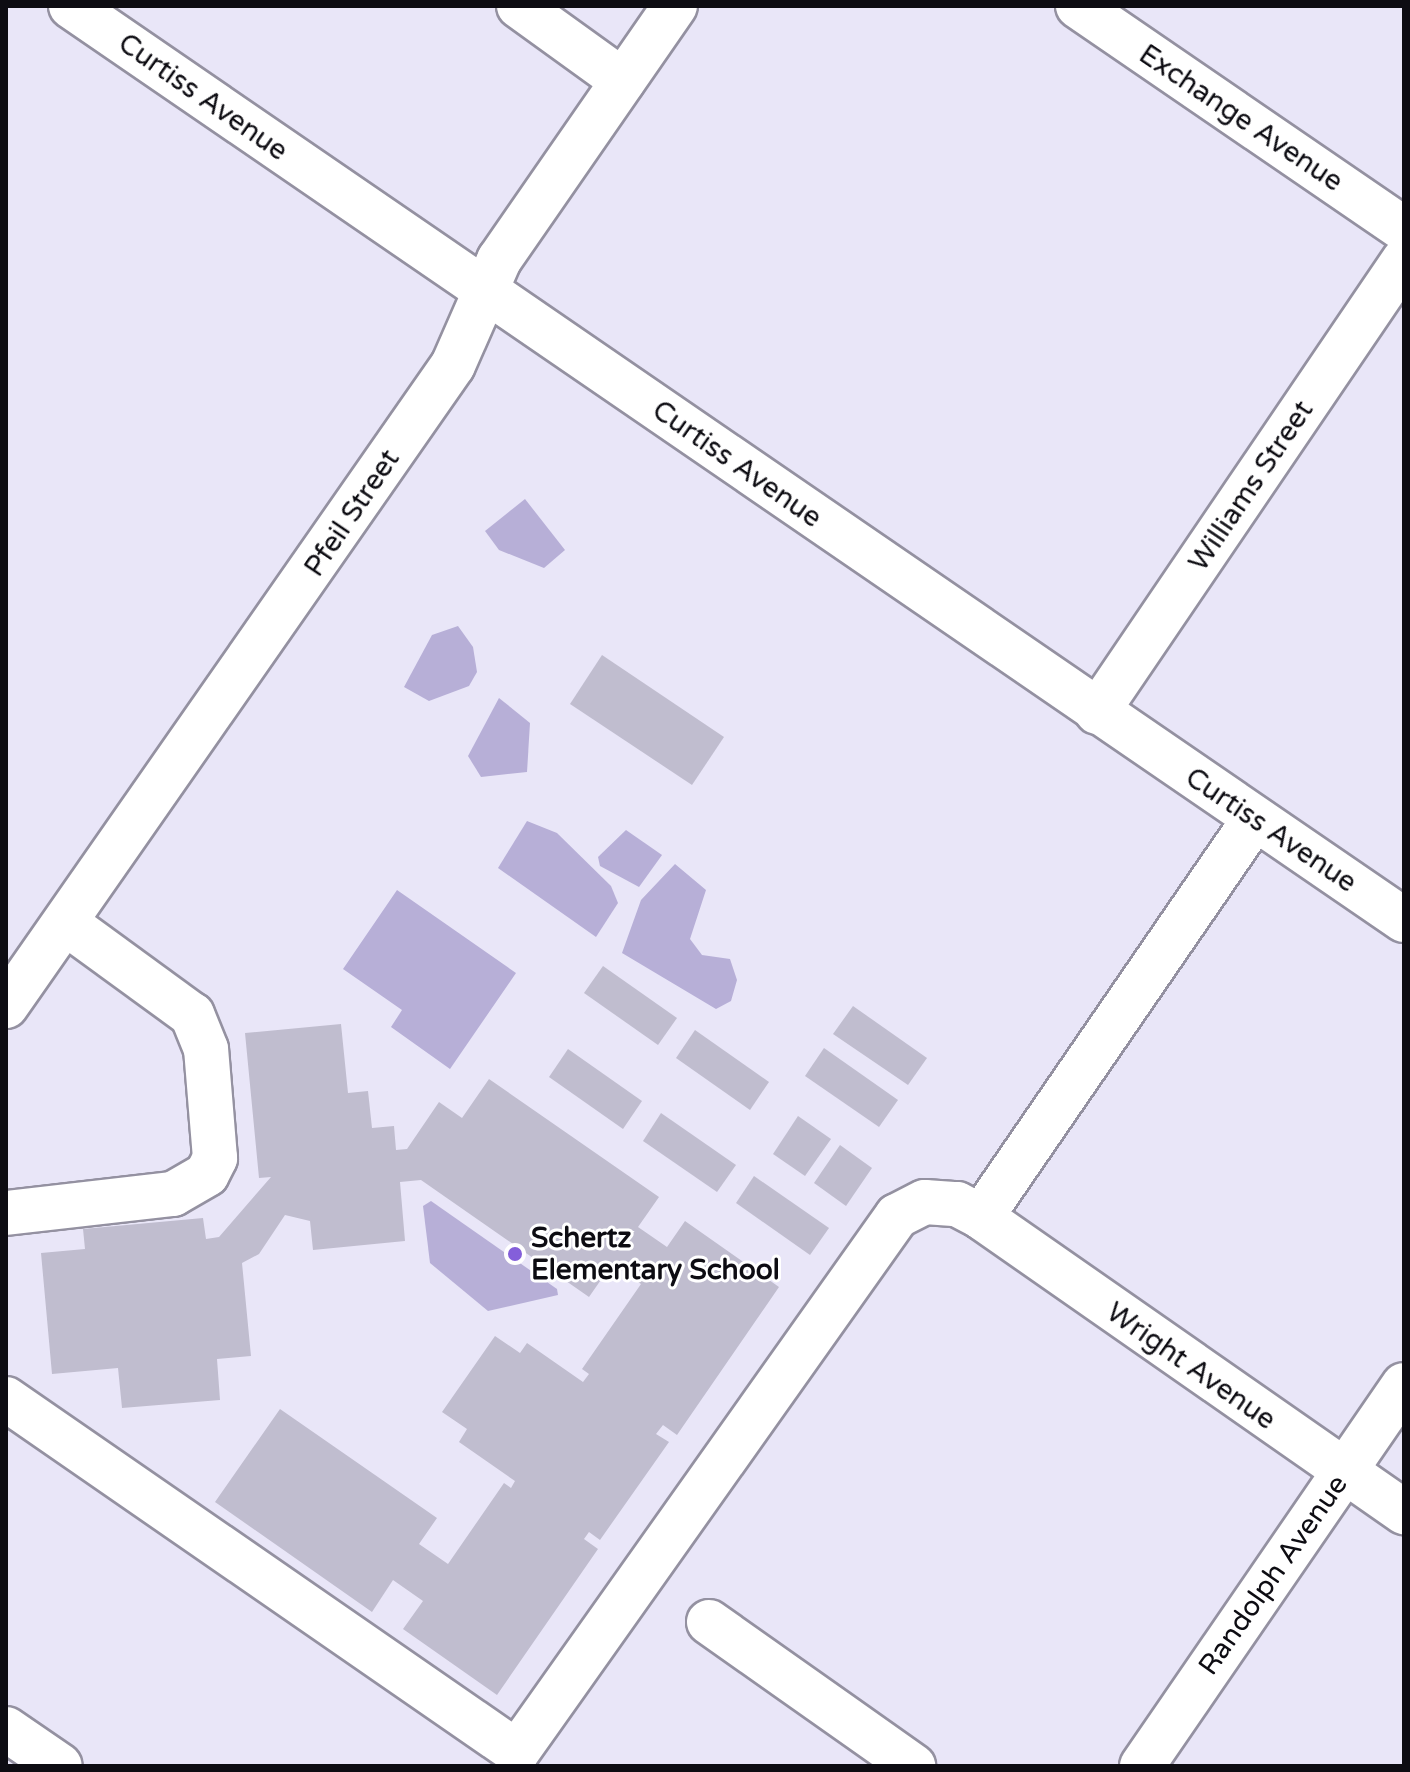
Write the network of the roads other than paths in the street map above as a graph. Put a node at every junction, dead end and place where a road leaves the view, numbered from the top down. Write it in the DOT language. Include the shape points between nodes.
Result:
graph roads {
  1 [pos="519,6"];
  2 [pos="675,6"];
  3 [pos="1078,6"];
  4 [pos="80,8"];
  5 [pos="623,81"];
  6 [pos="1404,229"];
  7 [pos="1404,260"];
  8 [pos="485,291"];
  9 [pos="1097,712"];
  10 [pos="1255,819"];
  11 [pos="1404,920"];
  12 [pos="66,923"];
  13 [pos="6,1006"];
  14 [pos="6,1213"];
  15 [pos="981,1217"];
  16 [pos="1404,1385"];
  17 [pos="6,1399"];
  18 [pos="1345,1471"];
  19 [pos="1404,1512"];
  20 [pos="709,1622"];
  21 [pos="6,1729"];
  22 [pos="60,1766"];
  23 [pos="913,1766"];
  24 [pos="1142,1766"];
  1 -- 5 [label="street"];
  2 -- 5 [label="street, Pfeil Street"];
  3 -- 6 [label="street, Exchange Avenue"];
  4 -- 8 [label="street, Curtiss Avenue"];
  5 -- 8 [label="street, Pfeil Street" via="499,260"];
  7 -- 9 [label="street, Williams Street"];
  8 -- 9 [label="street, Curtiss Avenue"];
  8 -- 12 [label="street, Pfeil Street" via="453,365"];
  9 -- 10 [label="street, Curtiss Avenue"];
  10 -- 11 [label="street, Curtiss Avenue"];
  10 -- 15 [label="street"];
  12 -- 13 [label="street, Pfeil Street"];
  12 -- 14 [label="street" via="192,1015 206,1049 215,1158 193,1186 173,1194"];
  15 -- 17 [label="street, Wright Avenue" via="957,1204 925,1202 897,1216 517,1752"];
  15 -- 18 [label="street, Wright Avenue"];
  16 -- 18 [label="street, Randolph Avenue"];
  18 -- 19 [label="street, Wright Avenue"];
  18 -- 24 [label="street, Randolph Avenue"];
  20 -- 23 [label="street"];
  21 -- 22 [label="street"];
}
